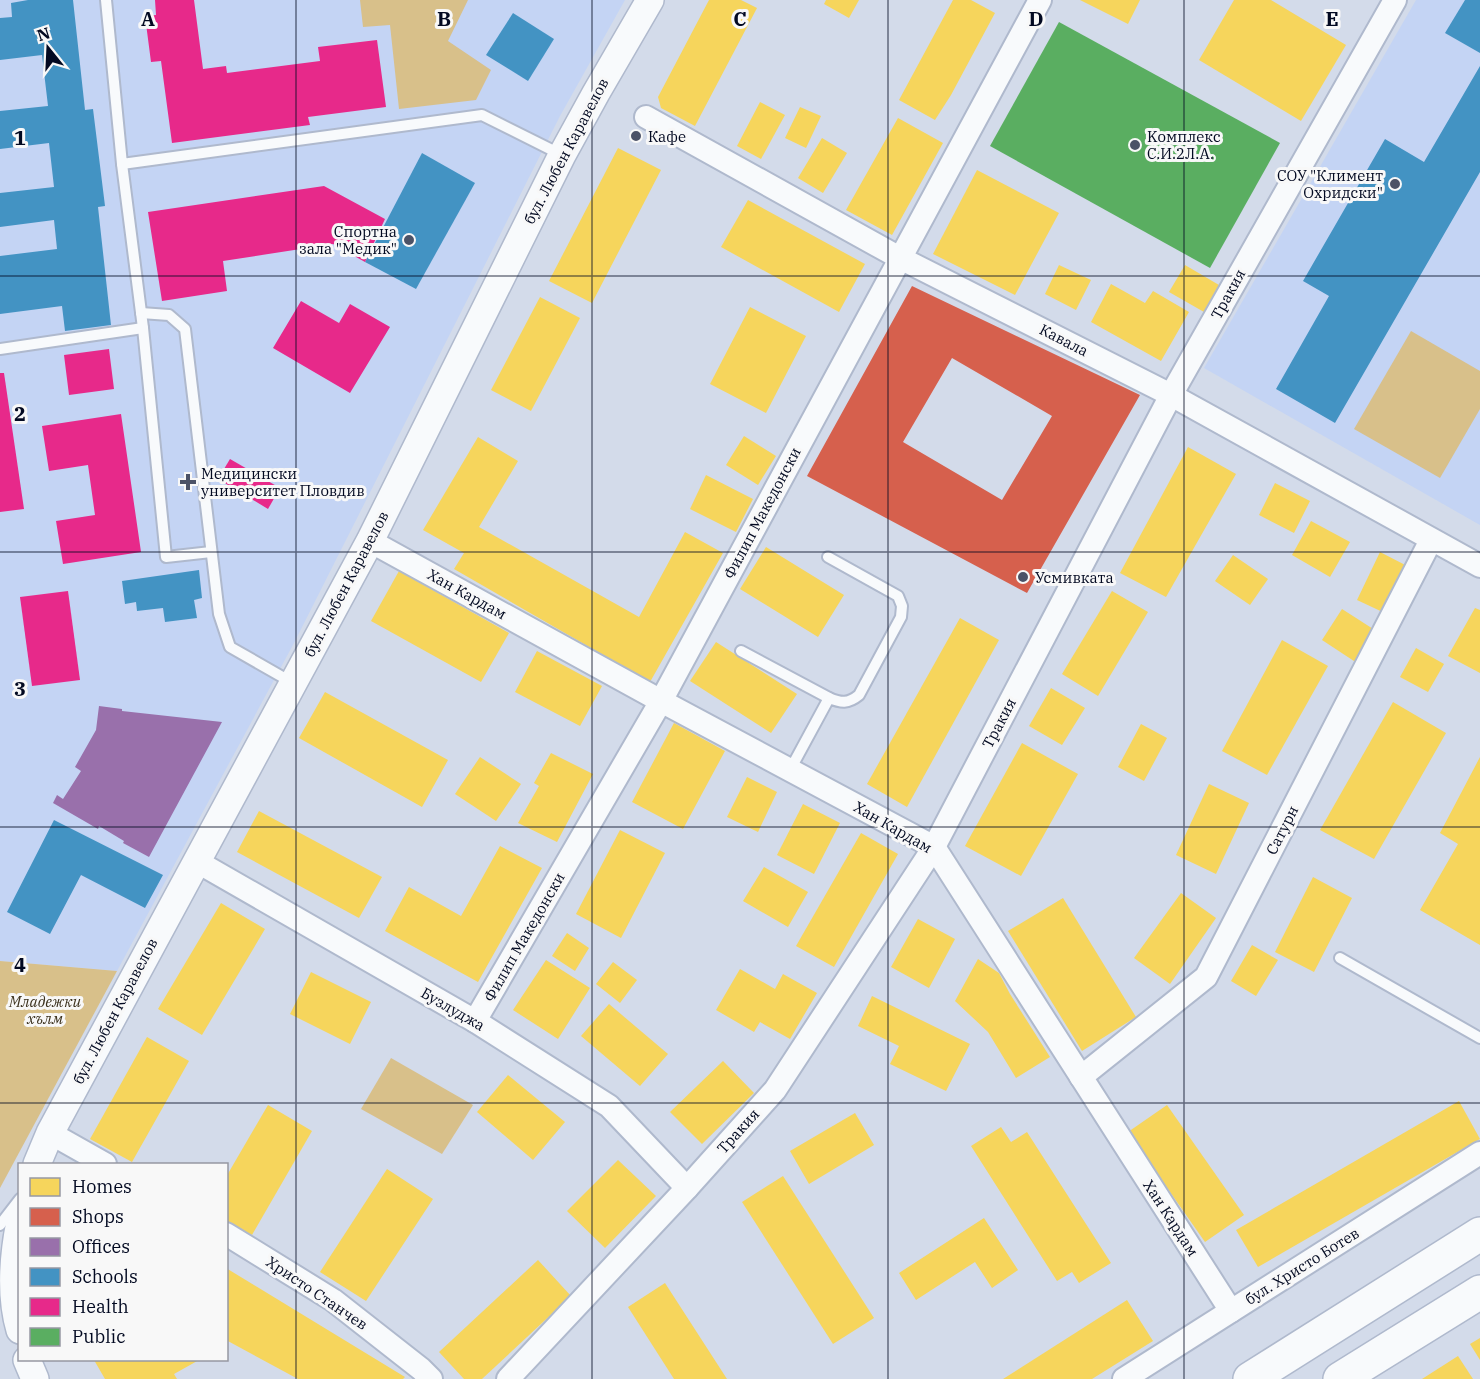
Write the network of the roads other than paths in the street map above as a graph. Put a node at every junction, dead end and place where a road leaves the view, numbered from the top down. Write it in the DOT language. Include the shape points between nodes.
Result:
graph roads {
  1 [pos="106,0"];
  2 [pos="650,0"];
  3 [pos="1040,0"];
  4 [pos="1395,0"];
  5 [pos="646,117"];
  6 [pos="562,155"];
  7 [pos="122,164"];
  8 [pos="900,258"];
  9 [pos="141,314"];
  10 [pos="143,328"];
  11 [pos="0,349"];
  12 [pos="1172,395"];
  13 [pos="1431,540"];
  14 [pos="370,541"];
  15 [pos="211,552"];
  16 [pos="828,557"];
  17 [pos="1480,566"];
  18 [pos="741,651"];
  19 [pos="293,683"];
  20 [pos="829,698"];
  21 [pos="661,701"];
  22 [pos="790,770"];
  23 [pos="934,847"];
  24 [pos="196,861"];
  25 [pos="1340,958"];
  26 [pos="475,1021"];
  27 [pos="1480,1038"];
  28 [pos="1081,1077"];
  29 [pos="50,1133"];
  30 [pos="1480,1154"];
  31 [pos="37,1163"];
  32 [pos="103,1163"];
  33 [pos="687,1188"];
  34 [pos="18,1202"];
  35 [pos="0,1225"];
  36 [pos="18,1232"];
  37 [pos="1480,1234"];
  38 [pos="228,1235"];
  39 [pos="1480,1292"];
  40 [pos="1231,1311"];
  41 [pos="18,1323"];
  42 [pos="431,1379"];
  43 [pos="508,1379"];
  44 [pos="1124,1379"];
  45 [pos="1250,1379"];
  46 [pos="1340,1379"];
  1 -- 7 [label="lane"];
  2 -- 6 [label="street, бул. Любен Каравелов"];
  3 -- 8 [label="street, Филип Македонски"];
  4 -- 12 [label="street, Тракия"];
  5 -- 8 [label="street, Кавала"];
  6 -- 7 [label="lane" via="482,115"];
  6 -- 14 [label="street, бул. Любен Каравелов"];
  7 -- 9 [label="lane"];
  8 -- 12 [label="street, Кавала"];
  8 -- 21 [label="street, Филип Македонски"];
  9 -- 10 [label="lane"];
  9 -- 15 [label="lane" via="169,315 185,329"];
  10 -- 11 [label="lane"];
  10 -- 15 [label="lane" via="166,557"];
  12 -- 13 [label="street, Кавала"];
  12 -- 23 [label="street, Тракия"];
  13 -- 17 [label="street, Кавала"];
  13 -- 28 [label="street, Сатурн" via="1206,977"];
  14 -- 19 [label="street, бул. Любен Каравелов"];
  14 -- 21 [label="street, Хан Кардам"];
  15 -- 19 [label="lane" via="219,614 230,647"];
  16 -- 20 [label="lane" via="898,596 902,606 901,617 859,695 841,703"];
  18 -- 20 [label="lane"];
  19 -- 24 [label="street, бул. Любен Каравелов"];
  20 -- 22 [label="lane"];
  21 -- 22 [label="street, Хан Кардам"];
  21 -- 26 [label="street, Филип Македонски"];
  22 -- 23 [label="street, Хан Кардам"];
  23 -- 28 [label="street, Хан Кардам"];
  23 -- 33 [label="street, Тракия" via="775,1090"];
  24 -- 26 [label="street, Бузлуджа"];
  24 -- 29 [label="street, бул. Любен Каравелов"];
  25 -- 27 [label="lane"];
  26 -- 33 [label="street, Бузлуджа" via="609,1106"];
  28 -- 40 [label="street, Хан Кардам"];
  29 -- 31 [label="street, бул. Любен Каравелов"];
  29 -- 32 [label="street"];
  30 -- 40 [label="street, бул. Христо Ботев"];
  33 -- 43 [label="street, Тракия"];
  34 -- 35 [label="lane"];
  36 -- 41 [label="street"];
  37 -- 45 [label="main road"];
  38 -- 42 [label="street, Христо Станчев" via="333,1300"];
  39 -- 46 [label="main road"];
  40 -- 44 [label="street, бул. Христо Ботев"];
}
